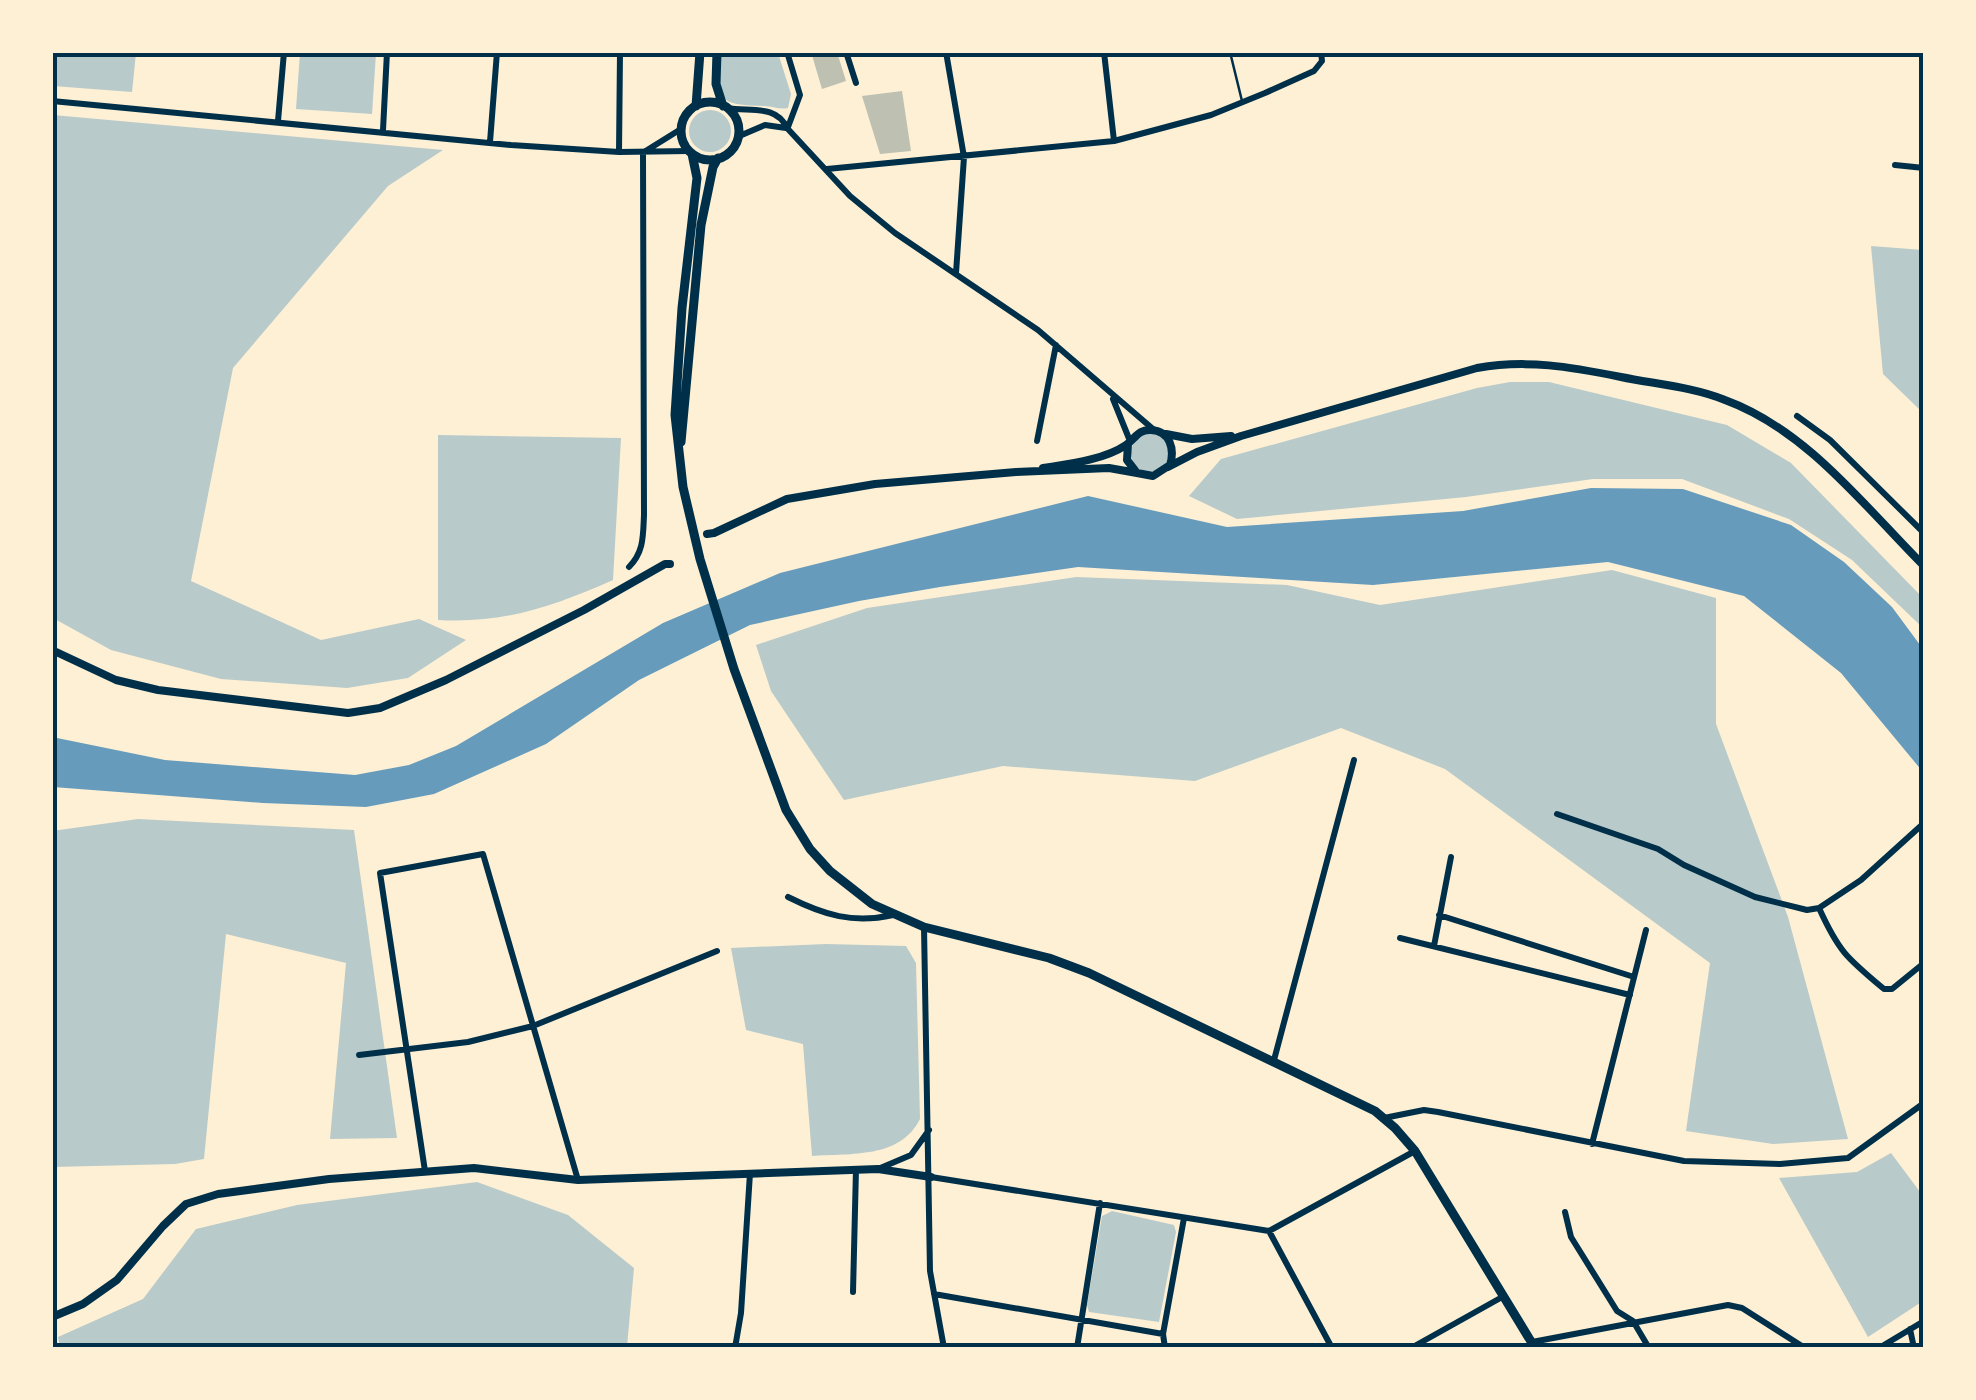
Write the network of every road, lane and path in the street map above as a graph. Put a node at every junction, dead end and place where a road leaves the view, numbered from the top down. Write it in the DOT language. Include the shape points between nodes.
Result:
graph roads {
  1 [pos="284,52"];
  2 [pos="388,52"];
  3 [pos="498,52"];
  4 [pos="620,52"];
  5 [pos="700,52"];
  6 [pos="717,52"];
  7 [pos="787,52"];
  8 [pos="846,52"];
  9 [pos="946,52"];
  10 [pos="1104,52"];
  11 [pos="1230,52"];
  12 [pos="1321,57"];
  13 [pos="856,82"];
  14 [pos="52,100"];
  15 [pos="1242,102"];
  16 [pos="696,106"];
  17 [pos="725,107"];
  18 [pos="278,121"];
  19 [pos="681,128"];
  20 [pos="788,128"];
  21 [pos="382,130"];
  22 [pos="737,137"];
  23 [pos="1114,140"];
  24 [pos="490,142"];
  25 [pos="619,152"];
  26 [pos="691,152"];
  27 [pos="642,153"];
  28 [pos="964,157"];
  29 [pos="718,158"];
  30 [pos="1895,165"];
  31 [pos="1924,168"];
  32 [pos="826,170"];
  33 [pos="956,274"];
  34 [pos="1056,345"];
  35 [pos="1113,398"];
  36 [pos="1797,416"];
  37 [pos="1158,432"];
  38 [pos="1240,436"];
  39 [pos="1037,442"];
  40 [pos="1129,443"];
  41 [pos="680,454"];
  42 [pos="1168,468"];
  43 [pos="1024,472"];
  44 [pos="1137,473"];
  45 [pos="1924,533"];
  46 [pos="710,535"];
  47 [pos="667,562"];
  48 [pos="1924,566"];
  49 [pos="629,567"];
  50 [pos="52,650"];
  51 [pos="1354,760"];
  52 [pos="1557,814"];
  53 [pos="1924,823"];
  54 [pos="1451,858"];
  55 [pos="788,897"];
  56 [pos="1818,908"];
  57 [pos="893,915"];
  58 [pos="1439,915"];
  59 [pos="924,928"];
  60 [pos="1646,930"];
  61 [pos="1400,938"];
  62 [pos="1434,946"];
  63 [pos="717,952"];
  64 [pos="1924,963"];
  65 [pos="1634,977"];
  66 [pos="1630,996"];
  67 [pos="533,1026"];
  68 [pos="407,1052"];
  69 [pos="359,1055"];
  70 [pos="1274,1060"];
  71 [pos="1924,1102"];
  72 [pos="1384,1118"];
  73 [pos="930,1128"];
  74 [pos="1592,1144"];
  75 [pos="1416,1151"];
  76 [pos="856,1169"];
  77 [pos="878,1169"];
  78 [pos="425,1170"];
  79 [pos="750,1172"];
  80 [pos="930,1177"];
  81 [pos="578,1180"];
  82 [pos="1100,1203"];
  83 [pos="1564,1212"];
  84 [pos="1184,1218"];
  85 [pos="1269,1230"];
  86 [pos="854,1292"];
  87 [pos="934,1294"];
  88 [pos="1504,1296"];
  89 [pos="52,1317"];
  90 [pos="1082,1318"];
  91 [pos="1633,1321"];
  92 [pos="1924,1321"];
  93 [pos="1910,1328"];
  94 [pos="1163,1334"];
  95 [pos="1533,1345"];
  96 [pos="735,1348"];
  97 [pos="944,1348"];
  98 [pos="1077,1348"];
  99 [pos="1165,1348"];
  100 [pos="1332,1348"];
  101 [pos="1410,1348"];
  102 [pos="1649,1348"];
  103 [pos="1805,1348"];
  104 [pos="1879,1348"];
  105 [pos="1914,1348"];
  1 -- 18 [label="street"];
  2 -- 21 [label="street"];
  3 -- 24 [label="street"];
  4 -- 25 [label="street"];
  5 -- 16 [label="main road"];
  6 -- 17 [label="main road" via="716,84"];
  7 -- 20 [label="street" via="800,95"];
  8 -- 13 [label="street"];
  9 -- 28 [label="street"];
  10 -- 23 [label="street"];
  11 -- 15 [label="lane"];
  12 -- 15 [label="street" via="1314,71"];
  14 -- 18 [label="street"];
  15 -- 23 [label="street"];
  16 -- 17 [label="main road"];
  16 -- 19 [label="main road"];
  17 -- 20 [label="street" via="772,112"];
  17 -- 22 [label="main road" via="737,122"];
  18 -- 21 [label="street"];
  19 -- 26 [label="main road"];
  19 -- 27 [label="street"];
  20 -- 22 [label="street" via="765,125"];
  20 -- 32 [label="street"];
  21 -- 24 [label="street"];
  22 -- 29 [label="main road"];
  23 -- 28 [label="street"];
  24 -- 25 [label="street"];
  25 -- 27 [label="street"];
  26 -- 27 [label="street"];
  26 -- 29 [label="main road"];
  26 -- 41 [label="main road" via="698,178 674,415"];
  27 -- 49 [label="street" via="644,515 642,547"];
  28 -- 32 [label="street"];
  28 -- 33 [label="street"];
  29 -- 41 [label="main road" via="701,225"];
  30 -- 31 [label="street"];
  32 -- 33 [label="street" via="884,224"];
  33 -- 34 [label="street"];
  34 -- 35 [label="street"];
  34 -- 39 [label="street"];
  35 -- 37 [label="street"];
  35 -- 40 [label="street"];
  36 -- 45 [label="street"];
  37 -- 38 [label="main road" via="1192,439"];
  37 -- 40 [label="main road" via="1138,432"];
  37 -- 42 [label="main road" via="1173,451"];
  38 -- 42 [label="main road"];
  38 -- 48 [label="main road" via="1476,368 1565,366 1720,398 1773,423 1826,466"];
  40 -- 43 [label="main road"];
  40 -- 44 [label="main road" via="1128,460"];
  41 -- 57 [label="main road" via="700,558 770,773 796,828 830,872"];
  42 -- 44 [label="main road" via="1153,476"];
  43 -- 44 [label="main road"];
  43 -- 46 [label="main road" via="812,493 770,504"];
  47 -- 50 [label="main road" via="446,680 348,714 158,690 116,680"];
  51 -- 70 [label="street"];
  52 -- 56 [label="street" via="1640,842 1755,897"];
  53 -- 56 [label="street" via="1861,880"];
  54 -- 58 [label="street"];
  55 -- 57 [label="street" via="848,920"];
  56 -- 64 [label="street" via="1845,957 1884,989"];
  57 -- 59 [label="main road"];
  58 -- 62 [label="street"];
  58 -- 65 [label="street"];
  59 -- 70 [label="main road" via="1072,966"];
  59 -- 73 [label="street"];
  60 -- 65 [label="street"];
  61 -- 62 [label="street"];
  62 -- 66 [label="street"];
  63 -- 67 [label="street"];
  65 -- 66 [label="street"];
  66 -- 74 [label="street"];
  67 -- 68 [label="street"];
  67 -- 68 [label="street" via="483,854 380,873"];
  67 -- 81 [label="street"];
  68 -- 69 [label="street"];
  68 -- 78 [label="street"];
  70 -- 72 [label="main road"];
  71 -- 74 [label="street" via="1839,1160 1684,1161"];
  72 -- 74 [label="street" via="1424,1110"];
  72 -- 75 [label="main road"];
  73 -- 77 [label="street" via="911,1155"];
  73 -- 80 [label="street"];
  75 -- 85 [label="street"];
  75 -- 88 [label="main road"];
  76 -- 77 [label="main road"];
  76 -- 79 [label="main road"];
  76 -- 86 [label="street"];
  77 -- 80 [label="main road"];
  78 -- 81 [label="main road" via="482,1168"];
  78 -- 89 [label="main road" via="198,1199 176,1212 117,1280"];
  79 -- 81 [label="main road"];
  79 -- 96 [label="street"];
  80 -- 82 [label="street"];
  80 -- 87 [label="street"];
  82 -- 84 [label="street"];
  82 -- 90 [label="street"];
  83 -- 91 [label="street" via="1571,1237 1608,1296"];
  84 -- 85 [label="street"];
  84 -- 94 [label="street"];
  85 -- 100 [label="street"];
  87 -- 90 [label="street"];
  87 -- 97 [label="street"];
  88 -- 95 [label="main road"];
  88 -- 101 [label="street"];
  90 -- 94 [label="street"];
  90 -- 98 [label="street"];
  91 -- 95 [label="street"];
  91 -- 102 [label="street"];
  91 -- 103 [label="street" via="1728,1305"];
  92 -- 93 [label="street"];
  93 -- 104 [label="street"];
  93 -- 105 [label="street"];
  94 -- 99 [label="street"];
}
